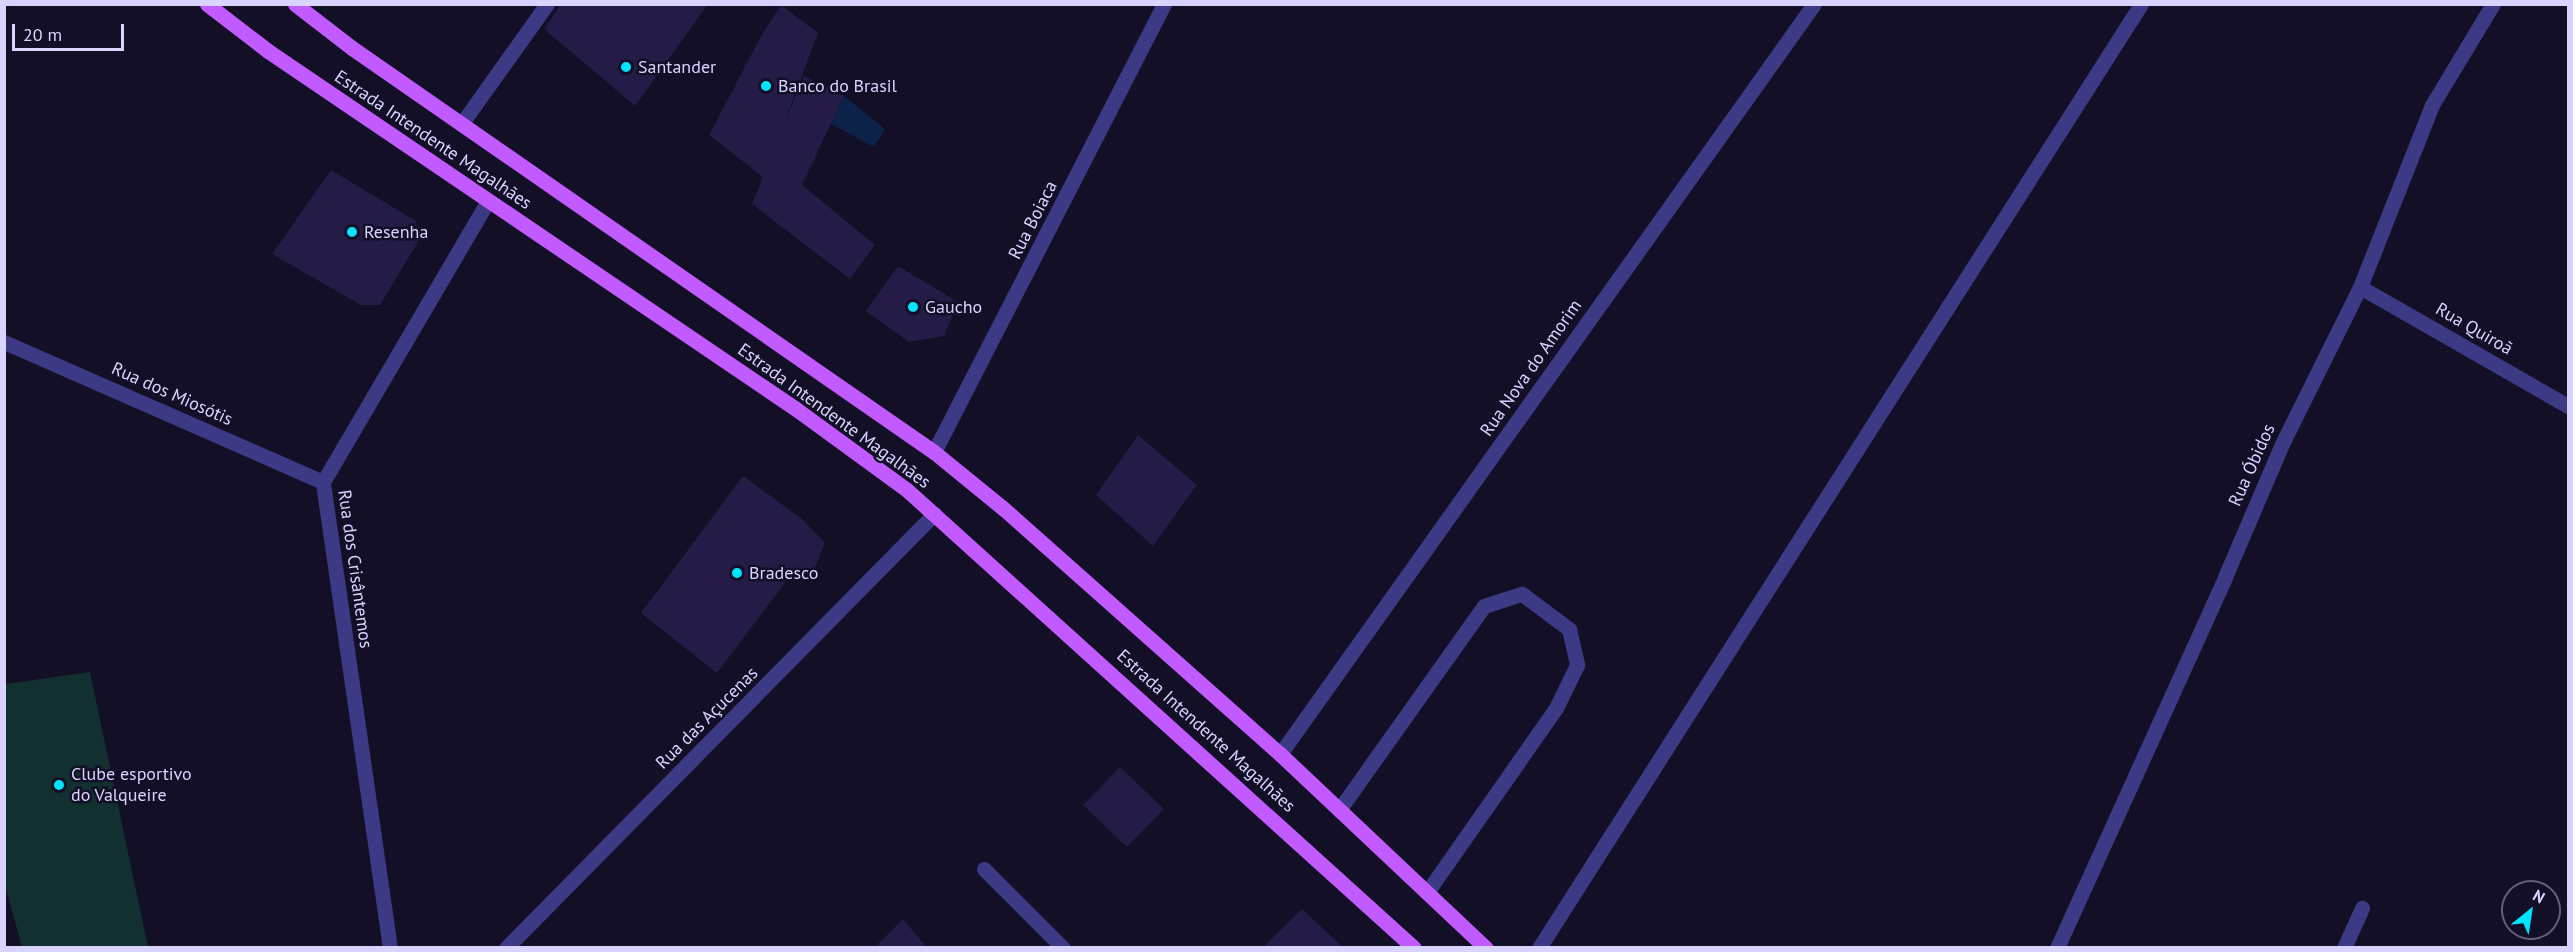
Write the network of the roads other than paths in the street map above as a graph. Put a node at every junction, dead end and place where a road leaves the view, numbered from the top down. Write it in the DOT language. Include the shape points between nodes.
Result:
graph roads {
  1 [pos="207,4"];
  2 [pos="295,4"];
  3 [pos="547,4"];
  4 [pos="1164,4"];
  5 [pos="1814,4"];
  6 [pos="2141,4"];
  7 [pos="2493,4"];
  8 [pos="462,123"];
  9 [pos="488,201"];
  10 [pos="2360,287"];
  11 [pos="4,342"];
  12 [pos="2568,406"];
  13 [pos="934,452"];
  14 [pos="323,482"];
  15 [pos="934,514"];
  16 [pos="1280,754"];
  17 [pos="1339,810"];
  18 [pos="984,869"];
  19 [pos="1427,892"];
  20 [pos="2362,908"];
  21 [pos="390,948"];
  22 [pos="506,948"];
  23 [pos="1063,948"];
  24 [pos="1414,948"];
  25 [pos="1486,948"];
  26 [pos="1539,948"];
  27 [pos="2057,948"];
  28 [pos="2344,948"];
  1 -- 9 [label="main road, Estrada Intendente Magalhães" via="268,51"];
  2 -- 8 [label="main road, Estrada Intendente Magalhães"];
  3 -- 8 [label="street"];
  4 -- 13 [label="street, Rua Boiaca"];
  5 -- 16 [label="street, Rua Nova do Amorim"];
  6 -- 26 [label="street"];
  7 -- 10 [label="street, Rua Óbidos" via="2432,105"];
  8 -- 13 [label="main road, Estrada Intendente Magalhães"];
  9 -- 14 [label="street, Rua dos Crisântemos"];
  9 -- 15 [label="main road, Estrada Intendente Magalhães" via="822,427"];
  10 -- 12 [label="street, Rua Quiroã"];
  10 -- 27 [label="street, Rua Óbidos" via="2282,444"];
  11 -- 14 [label="street, Rua dos Miosótis"];
  13 -- 16 [label="main road, Estrada Intendente Magalhães" via="1004,509"];
  14 -- 21 [label="street, Rua dos Crisântemos"];
  15 -- 22 [label="street, Rua das Açucenas"];
  15 -- 24 [label="main road, Estrada Intendente Magalhães"];
  16 -- 17 [label="main road, Estrada Intendente Magalhães"];
  17 -- 19 [label="main road, Estrada Intendente Magalhães"];
  17 -- 19 [label="street" via="1484,606 1522,594 1569,629 1577,665 1556,708"];
  18 -- 23 [label="street"];
  19 -- 25 [label="main road, Estrada Intendente Magalhães"];
  20 -- 28 [label="street"];
}
